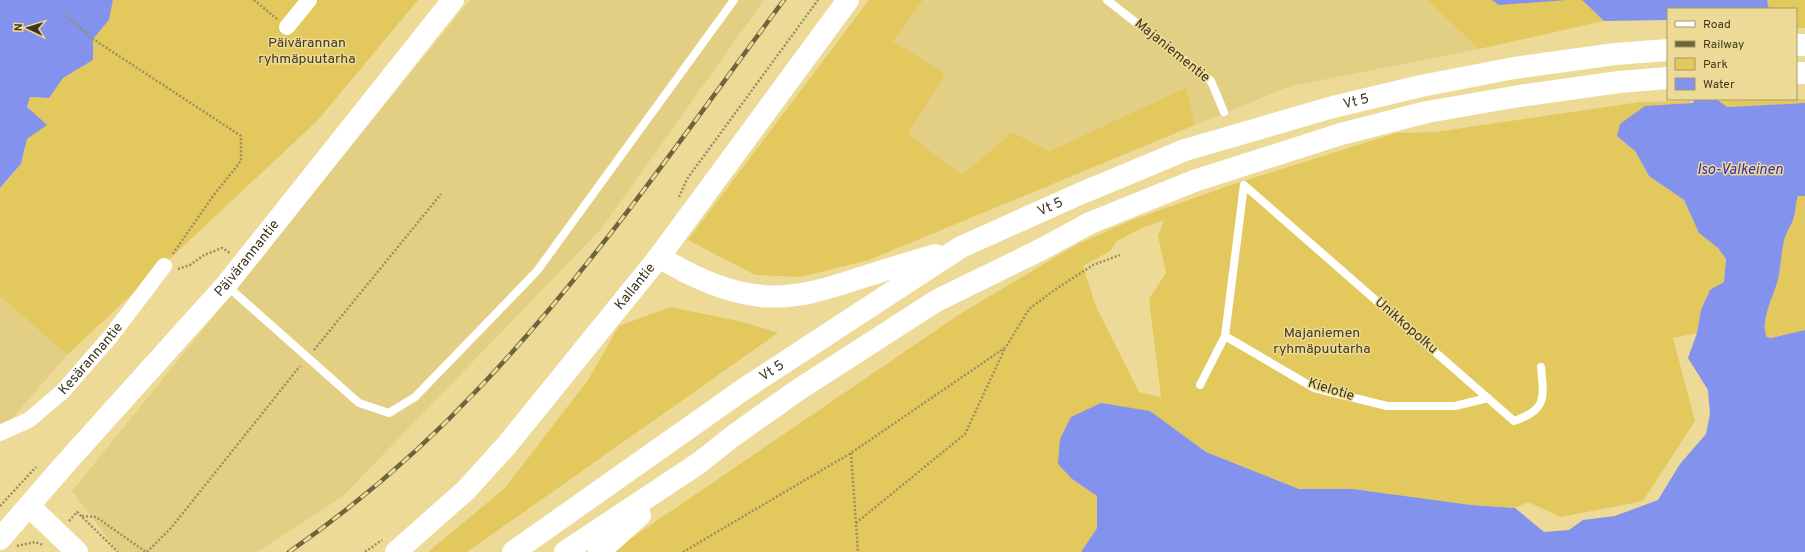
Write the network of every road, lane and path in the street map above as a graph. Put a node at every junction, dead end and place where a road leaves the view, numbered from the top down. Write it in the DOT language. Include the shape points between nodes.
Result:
graph roads {
  1 [pos="254,0"];
  2 [pos="309,0"];
  3 [pos="453,0"];
  4 [pos="734,0"];
  5 [pos="818,0"];
  6 [pos="848,0"];
  7 [pos="1107,0"];
  8 [pos="65,15"];
  9 [pos="287,27"];
  10 [pos="1667,50"];
  11 [pos="1667,78"];
  12 [pos="1224,112"];
  13 [pos="441,194"];
  14 [pos="678,199"];
  15 [pos="961,247"];
  16 [pos="236,248"];
  17 [pos="231,254"];
  18 [pos="1120,255"];
  19 [pos="659,258"];
  20 [pos="226,259"];
  21 [pos="162,269"];
  22 [pos="226,286"];
  23 [pos="1224,336"];
  24 [pos="1006,347"];
  25 [pos="307,357"];
  26 [pos="1541,367"];
  27 [pos="1200,385"];
  28 [pos="1488,398"];
  29 [pos="0,433"];
  30 [pos="851,453"];
  31 [pos="699,462"];
  32 [pos="37,466"];
  33 [pos="0,506"];
  34 [pos="29,506"];
  35 [pos="81,516"];
  36 [pos="856,523"];
  37 [pos="0,539"];
  38 [pos="390,545"];
  39 [pos="77,552"];
  40 [pos="146,552"];
  41 [pos="365,552"];
  42 [pos="513,552"];
  43 [pos="565,552"];
  44 [pos="599,552"];
  45 [pos="684,552"];
  46 [pos="858,552"];
  1 -- 9 [label="path"];
  2 -- 9 [label="street"];
  3 -- 22 [label="main road, Päivärannantie"];
  4 -- 25 [label="lane" via="537,271 415,397 389,413 359,403"];
  5 -- 14 [label="path" via="687,179"];
  6 -- 19 [label="main road, Kallantie"];
  7 -- 12 [label="lane, Majaniementie" via="1211,81"];
  8 -- 21 [label="path" via="93,39 241,136 241,161"];
  10 -- 15 [label="main road, Vt 5" via="1615,54 1514,68 1333,107 1185,150"];
  11 -- 31 [label="main road, Vt 5" via="1519,96 1427,112 1341,134 1194,181 1090,223 936,301 798,390"];
  13 -- 25 [label="path"];
  15 -- 19 [label="main road" via="835,286 784,296 760,296 715,286"];
  15 -- 42 [label="main road, Vt 5" via="744,389"];
  16 -- 17 [label="path"];
  17 -- 20 [label="path"];
  17 -- 21 [label="path" via="222,248 204,255 190,265 175,270"];
  18 -- 24 [label="path" via="1093,265 1029,309"];
  19 -- 38 [label="main road, Kallantie" via="506,446 466,490"];
  21 -- 29 [label="street, Kesärannantie" via="111,336 63,391 29,420"];
  22 -- 25 [label="lane"];
  22 -- 34 [label="main road, Päivärannantie"];
  23 -- 27 [label="lane"];
  23 -- 28 [label="lane, Kielotie" via="1314,388 1387,406 1455,406"];
  23 -- 28 [label="lane, Unikkopolku" via="1244,185"];
  24 -- 30 [label="path"];
  24 -- 36 [label="path" via="965,434"];
  25 -- 40 [label="path" via="171,528"];
  26 -- 28 [label="lane, Unikkopolku" via="1543,389 1540,405 1529,416 1514,421"];
  30 -- 36 [label="path"];
  30 -- 45 [label="path"];
  31 -- 43 [label="main road, Vt 5"];
  31 -- 44 [label="main road"];
  32 -- 33 [label="path"];
  34 -- 37 [label="main road, Päivärannantie"];
  34 -- 39 [label="main road"];
  35 -- 40 [label="path" via="96,517"];
  36 -- 46 [label="path"];
  38 -- 41 [label="path"];
}
